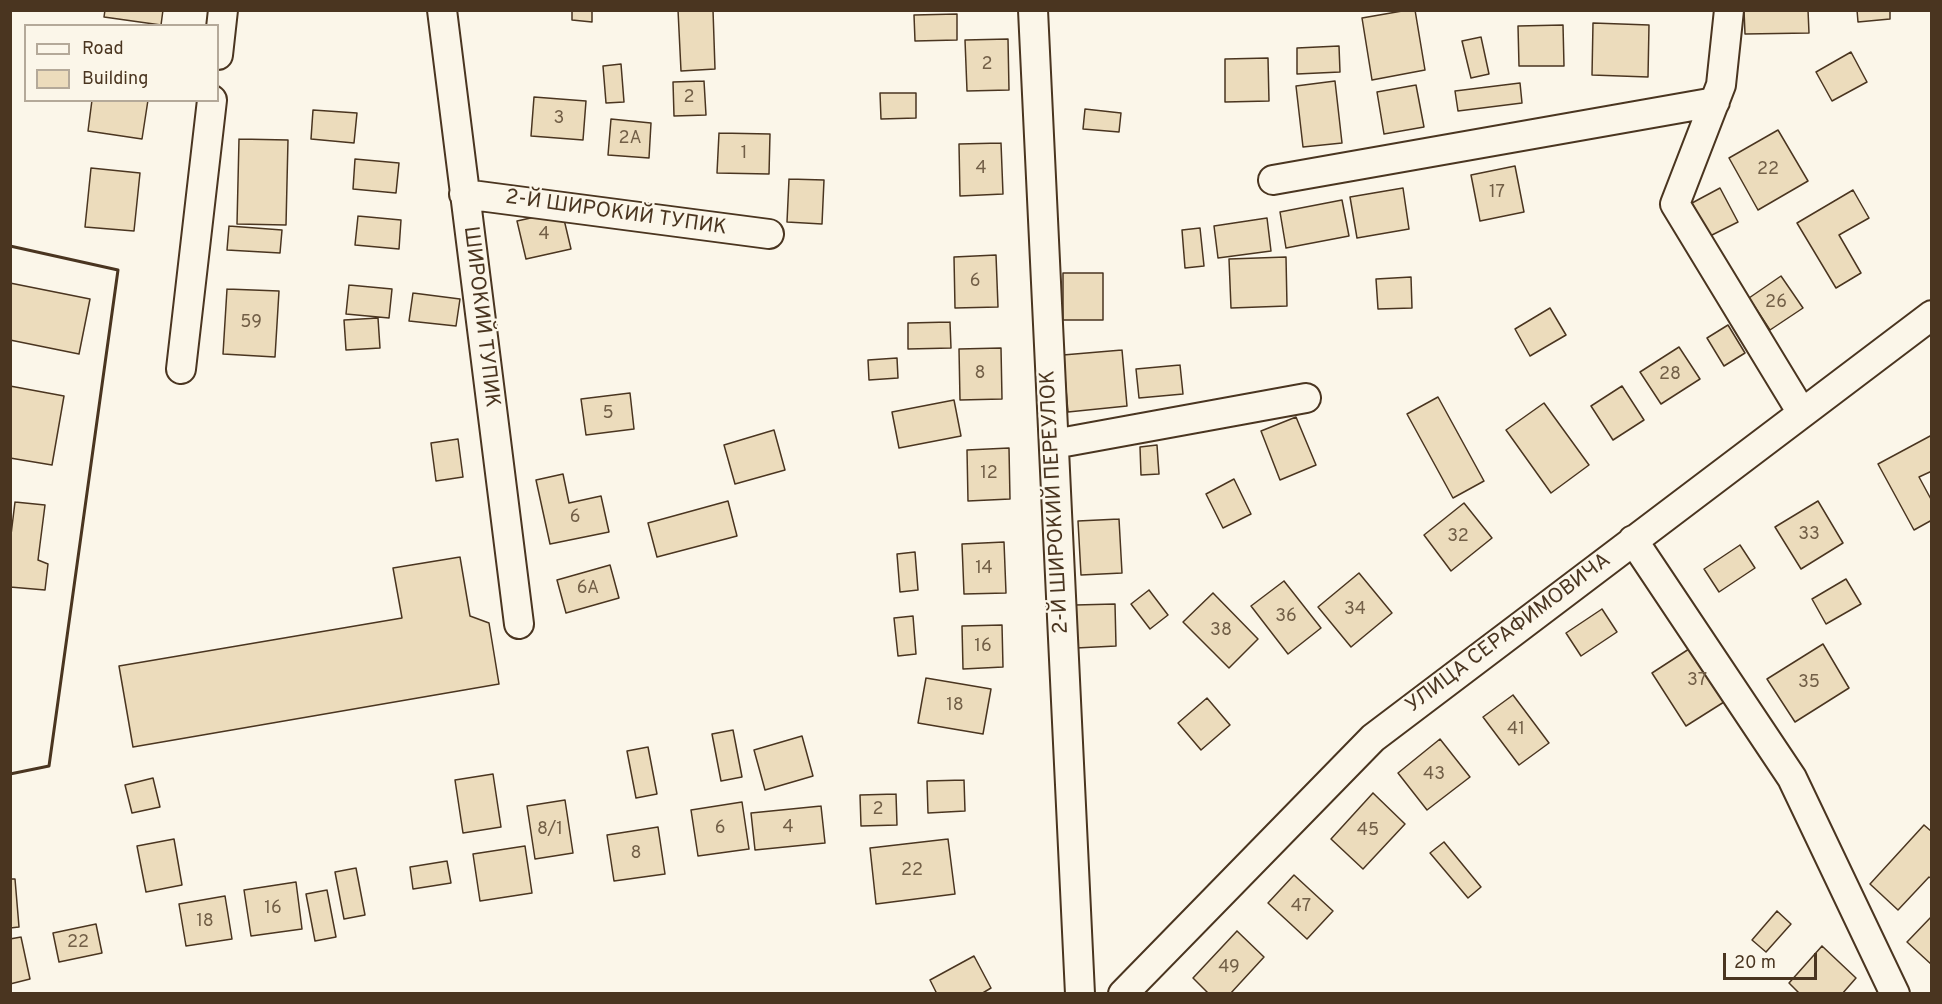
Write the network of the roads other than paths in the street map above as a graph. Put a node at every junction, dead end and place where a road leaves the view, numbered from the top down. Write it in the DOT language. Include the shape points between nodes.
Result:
graph roads {
  1 [pos="223,10"];
  2 [pos="442,10"];
  3 [pos="1034,10"];
  4 [pos="1729,10"];
  5 [pos="219,46"];
  6 [pos="212,102"];
  7 [pos="1715,102"];
  8 [pos="1273,180"];
  9 [pos="464,194"];
  10 [pos="769,234"];
  11 [pos="1932,315"];
  12 [pos="181,369"];
  13 [pos="1306,398"];
  14 [pos="1802,413"];
  15 [pos="1054,444"];
  16 [pos="1633,540"];
  17 [pos="519,624"];
  18 [pos="1080,993"];
  19 [pos="1123,993"];
  20 [pos="1893,993"];
  1 -- 5 [label="street"];
  2 -- 9 [label="street, ШИРОКИЙ ТУПИК"];
  3 -- 15 [label="street, 2-Й ШИРОКИЙ ПЕРЕУЛОК"];
  4 -- 7 [label="street" via="1721,86"];
  6 -- 12 [label="street"];
  7 -- 8 [label="street"];
  7 -- 14 [label="street" via="1675,204"];
  9 -- 10 [label="street, 2-Й ШИРОКИЙ ТУПИК"];
  9 -- 17 [label="street, ШИРОКИЙ ТУПИК"];
  11 -- 14 [label="street, УЛИЦА СЕРАФИМОВИЧА"];
  13 -- 15 [label="street"];
  14 -- 16 [label="street, УЛИЦА СЕРАФИМОВИЧА"];
  15 -- 18 [label="street, 2-Й ШИРОКИЙ ПЕРЕУЛОК"];
  16 -- 19 [label="street, УЛИЦА СЕРАФИМОВИЧА" via="1373,738"];
  16 -- 20 [label="street" via="1792,778"];
}
